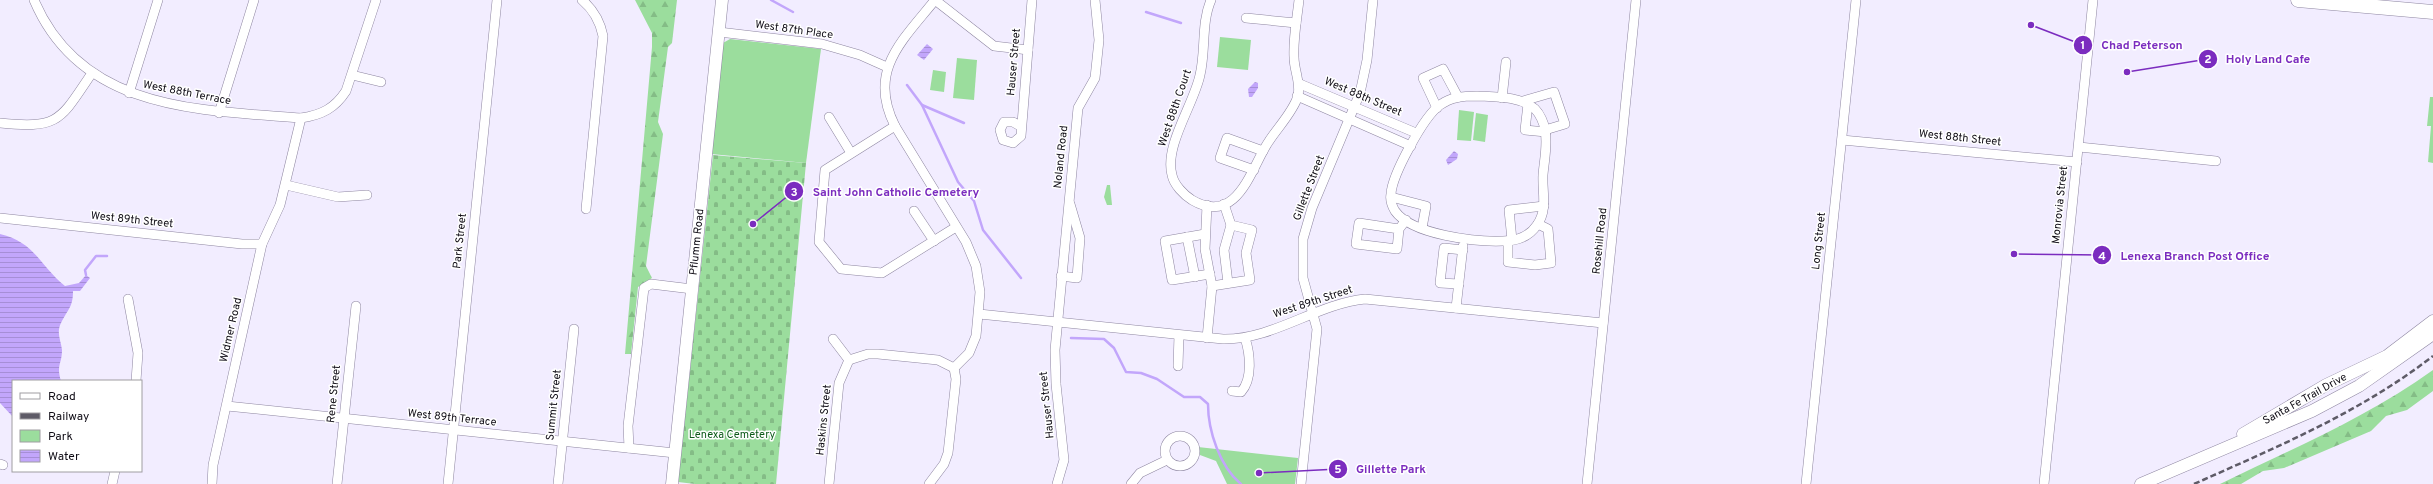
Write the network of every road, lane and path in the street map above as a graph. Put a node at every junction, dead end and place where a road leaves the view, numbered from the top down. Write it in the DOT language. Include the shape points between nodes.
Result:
graph roads {
  1 [pos="34,0"];
  2 [pos="158,0"];
  3 [pos="254,0"];
  4 [pos="376,0"];
  5 [pos="497,0"];
  6 [pos="582,0"];
  7 [pos="722,0"];
  8 [pos="935,0"];
  9 [pos="1032,0"];
  10 [pos="1095,0"];
  11 [pos="1211,0"];
  12 [pos="1299,0"];
  13 [pos="1373,0"];
  14 [pos="1636,0"];
  15 [pos="1856,0"];
  16 [pos="2093,0"];
  17 [pos="2298,0"];
  18 [pos="2433,12"];
  19 [pos="1246,18"];
  20 [pos="1296,23"];
  21 [pos="719,32"];
  22 [pos="1028,50"];
  23 [pos="1506,62"];
  24 [pos="887,67"];
  25 [pos="92,73"];
  26 [pos="352,74"];
  27 [pos="381,82"];
  28 [pos="1300,84"];
  29 [pos="130,92"];
  30 [pos="1297,96"];
  31 [pos="1458,97"];
  32 [pos="1502,98"];
  33 [pos="1525,103"];
  34 [pos="1354,107"];
  35 [pos="1437,108"];
  36 [pos="219,112"];
  37 [pos="829,117"];
  38 [pos="301,118"];
  39 [pos="1350,119"];
  40 [pos="0,123"];
  41 [pos="895,126"];
  42 [pos="1020,126"];
  43 [pos="1546,131"];
  44 [pos="1416,133"];
  45 [pos="1842,140"];
  46 [pos="1411,146"];
  47 [pos="2079,147"];
  48 [pos="1263,151"];
  49 [pos="851,153"];
  50 [pos="2216,161"];
  51 [pos="2077,162"];
  52 [pos="1254,170"];
  53 [pos="286,185"];
  54 [pos="367,195"];
  55 [pos="1391,197"];
  56 [pos="1069,199"];
  57 [pos="1224,204"];
  58 [pos="1207,205"];
  59 [pos="1544,206"];
  60 [pos="586,209"];
  61 [pos="914,211"];
  62 [pos="0,218"];
  63 [pos="1406,220"];
  64 [pos="1538,224"];
  65 [pos="1231,225"];
  66 [pos="956,227"];
  67 [pos="1422,228"];
  68 [pos="1399,229"];
  69 [pos="1205,234"];
  70 [pos="1187,237"];
  71 [pos="1464,238"];
  72 [pos="1510,240"];
  73 [pos="934,241"];
  74 [pos="262,244"];
  75 [pos="1463,250"];
  76 [pos="1210,274"];
  77 [pos="1061,276"];
  78 [pos="1195,277"];
  79 [pos="1228,283"];
  80 [pos="1459,284"];
  81 [pos="1212,286"];
  82 [pos="692,289"];
  83 [pos="128,299"];
  84 [pos="356,306"];
  85 [pos="1456,308"];
  86 [pos="978,314"];
  87 [pos="1313,314"];
  88 [pos="2433,321"];
  89 [pos="1056,322"];
  90 [pos="1603,323"];
  91 [pos="574,329"];
  92 [pos="2433,334"];
  93 [pos="1180,335"];
  94 [pos="1208,338"];
  95 [pos="1245,338"];
  96 [pos="833,339"];
  97 [pos="849,360"];
  98 [pos="1178,366"];
  99 [pos="954,368"];
  100 [pos="136,380"];
  101 [pos="1232,391"];
  102 [pos="2315,392"];
  103 [pos="2323,405"];
  104 [pos="227,406"];
  105 [pos="344,418"];
  106 [pos="453,430"];
  107 [pos="563,441"];
  108 [pos="629,448"];
  109 [pos="675,453"];
  110 [pos="1167,460"];
  111 [pos="2172,470"];
  112 [pos="115,472"];
  113 [pos="112,484"];
  114 [pos="212,484"];
  115 [pos="337,484"];
  116 [pos="448,484"];
  117 [pos="558,484"];
  118 [pos="672,484"];
  119 [pos="829,484"];
  120 [pos="930,484"];
  121 [pos="1057,484"];
  122 [pos="1131,484"];
  123 [pos="1301,484"];
  124 [pos="1587,484"];
  125 [pos="1806,484"];
  126 [pos="2044,484"];
  127 [pos="2141,484"];
  1 -- 25 [label="street, West 88th Terrace" via="51,31"];
  2 -- 29 [label="street"];
  3 -- 36 [label="street"];
  4 -- 26 [label="street"];
  5 -- 106 [label="street, Park Street"];
  6 -- 60 [label="street" via="593,11 602,36"];
  7 -- 21 [label="main road, Pflumm Road"];
  8 -- 22 [label="street" via="994,46"];
  8 -- 24 [label="street" via="894,51"];
  9 -- 22 [label="street, Hauser Street"];
  10 -- 56 [label="street, Noland Road" via="1099,40 1096,78 1078,108"];
  11 -- 58 [label="street, West 88th Court" via="1200,76 1177,137 1170,164 1178,187 1188,198"];
  12 -- 20 [label="street"];
  13 -- 34 [label="street, Gillette Street" via="1364,78"];
  14 -- 90 [label="street, Rosehill Road"];
  15 -- 45 [label="street, Long Street"];
  16 -- 47 [label="street, Monrovia Street"];
  17 -- 18 [label="main road"];
  19 -- 20 [label="street"];
  20 -- 28 [label="street" via="1294,60"];
  21 -- 24 [label="street, West 87th Place" via="822,44 860,55"];
  21 -- 82 [label="main road, Pflumm Road"];
  22 -- 42 [label="street, Hauser Street"];
  23 -- 32 [label="street"];
  24 -- 41 [label="street" via="885,99"];
  25 -- 29 [label="street, West 88th Terrace"];
  25 -- 40 [label="street" via="65,111 57,118 36,126"];
  26 -- 27 [label="street"];
  26 -- 38 [label="street, West 88th Terrace" via="340,101 328,111"];
  28 -- 30 [label="street"];
  28 -- 34 [label="street, West 88th Street"];
  29 -- 36 [label="street, West 88th Terrace"];
  30 -- 39 [label="street"];
  30 -- 48 [label="street" via="1292,109"];
  31 -- 32 [label="street"];
  31 -- 35 [label="street"];
  31 -- 35 [label="street" via="1443,69 1423,78"];
  32 -- 33 [label="street"];
  33 -- 43 [label="street" via="1539,115"];
  33 -- 43 [label="street" via="1525,130"];
  33 -- 43 [label="street" via="1554,92 1565,124"];
  34 -- 39 [label="street, Gillette Street"];
  34 -- 44 [label="street, West 88th Street"];
  35 -- 44 [label="street"];
  36 -- 38 [label="street, West 88th Terrace"];
  37 -- 49 [label="street"];
  38 -- 53 [label="street, Widmer Road"];
  39 -- 46 [label="street"];
  39 -- 87 [label="street, Gillette Street" via="1312,208 1304,239 1303,278"];
  41 -- 49 [label="street"];
  41 -- 66 [label="street"];
  43 -- 59 [label="street" via="1542,177"];
  44 -- 46 [label="street"];
  45 -- 51 [label="street, West 88th Street"];
  45 -- 125 [label="street, Long Street"];
  46 -- 55 [label="street" via="1395,179"];
  47 -- 50 [label="street"];
  47 -- 51 [label="street, Monrovia Street"];
  48 -- 52 [label="street"];
  48 -- 52 [label="street" via="1227,138 1220,158"];
  49 -- 73 [label="street" via="825,170 818,242 841,269 882,273"];
  51 -- 126 [label="street, Monrovia Street"];
  52 -- 57 [label="street" via="1239,195"];
  53 -- 54 [label="street" via="338,197"];
  53 -- 74 [label="street, Widmer Road" via="277,214"];
  55 -- 63 [label="street" via="1394,210"];
  55 -- 67 [label="street" via="1426,206"];
  56 -- 77 [label="street, Noland Road"];
  56 -- 77 [label="street" via="1080,238 1077,278"];
  57 -- 58 [label="street, West 88th Court"];
  57 -- 65 [label="street"];
  58 -- 69 [label="street"];
  59 -- 64 [label="street"];
  59 -- 72 [label="street" via="1509,210"];
  61 -- 73 [label="street"];
  62 -- 74 [label="street, West 89th Street"];
  63 -- 67 [label="street"];
  63 -- 68 [label="street"];
  64 -- 72 [label="street" via="1526,236"];
  64 -- 72 [label="street" via="1548,229 1551,263 1535,265 1508,262"];
  65 -- 79 [label="street" via="1224,250"];
  65 -- 79 [label="street" via="1252,230 1246,253 1250,280"];
  66 -- 73 [label="street"];
  66 -- 86 [label="street" via="976,266 980,286"];
  67 -- 71 [label="street"];
  68 -- 68 [label="street" via="1396,249 1356,244 1359,223"];
  69 -- 70 [label="street"];
  69 -- 76 [label="street"];
  70 -- 78 [label="street"];
  70 -- 78 [label="street" via="1165,241 1172,280"];
  71 -- 72 [label="street"];
  71 -- 75 [label="street"];
  74 -- 104 [label="street, Widmer Road"];
  75 -- 80 [label="street"];
  75 -- 80 [label="street" via="1444,248 1440,282"];
  76 -- 78 [label="street"];
  76 -- 81 [label="street"];
  77 -- 89 [label="street, Noland Road"];
  79 -- 81 [label="street"];
  80 -- 85 [label="street"];
  81 -- 94 [label="street"];
  82 -- 108 [label="street" via="651,284 644,288 628,426"];
  82 -- 109 [label="main road, Pflumm Road"];
  83 -- 100 [label="street" via="138,353"];
  84 -- 105 [label="street, Rene Street"];
  85 -- 87 [label="street, West 89th Street" via="1365,299"];
  85 -- 90 [label="street, West 89th Street"];
  86 -- 89 [label="street, West 89th Street"];
  86 -- 99 [label="street" via="974,345"];
  87 -- 95 [label="street, West 89th Street"];
  87 -- 123 [label="street, Gillette Street" via="1317,329"];
  88 -- 102 [label="main road, Santa Fe Trail Drive" via="2387,356"];
  89 -- 93 [label="street, West 89th Street"];
  89 -- 121 [label="street, Hauser Street" via="1056,384 1064,460"];
  90 -- 124 [label="street, Rosehill Road"];
  91 -- 107 [label="street, Summit Street"];
  92 -- 103 [label="main road, Santa Fe Trail Drive" via="2359,386"];
  93 -- 94 [label="street, West 89th Street"];
  93 -- 98 [label="street"];
  94 -- 95 [label="street, West 89th Street"];
  95 -- 101 [label="street" via="1249,352 1246,386 1241,392"];
  96 -- 97 [label="street"];
  97 -- 99 [label="street" via="868,354 878,354 938,360"];
  97 -- 119 [label="street, Haskins Street" via="840,384"];
  99 -- 120 [label="street" via="956,379 948,454"];
  102 -- 103 [label="main road"];
  102 -- 111 [label="main road, Santa Fe Trail Drive"];
  103 -- 111 [label="main road, Santa Fe Trail Drive"];
  104 -- 105 [label="street, West 89th Terrace"];
  104 -- 114 [label="street, Widmer Road" via="213,465"];
  105 -- 106 [label="street, West 89th Terrace"];
  105 -- 115 [label="street, Rene Street"];
  106 -- 107 [label="street, West 89th Terrace"];
  106 -- 116 [label="street, Park Street"];
  107 -- 108 [label="street, West 89th Terrace"];
  107 -- 117 [label="street, Summit Street"];
  108 -- 109 [label="street, West 89th Terrace"];
  109 -- 118 [label="main road, Pflumm Road"];
  110 -- 122 [label="street" via="1140,473"];
  111 -- 127 [label="main road, Santa Fe Trail Drive"];
  112 -- 113 [label="street"];
}
